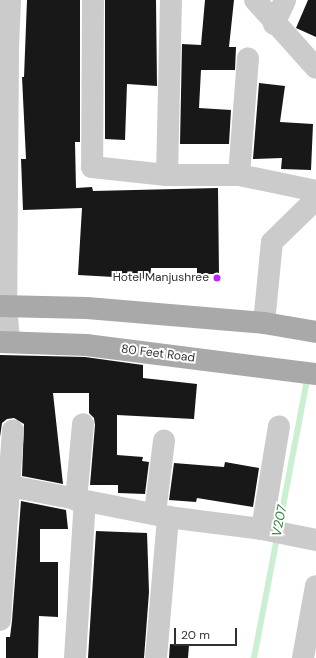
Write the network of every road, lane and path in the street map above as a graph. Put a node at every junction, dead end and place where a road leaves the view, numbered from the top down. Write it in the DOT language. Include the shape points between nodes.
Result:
graph roads {
  1 [pos="10,0"];
  2 [pos="93,0"];
  3 [pos="171,0"];
  4 [pos="255,0"];
  5 [pos="285,0"];
  6 [pos="274,24"];
  7 [pos="4,48"];
  8 [pos="248,58"];
  9 [pos="316,68"];
  10 [pos="167,175"];
  11 [pos="239,175"];
  12 [pos="316,191"];
  13 [pos="316,199"];
  14 [pos="3,306"];
  15 [pos="264,323"];
  16 [pos="316,332"];
  17 [pos="5,342"];
  18 [pos="316,374"];
  19 [pos="84,424"];
  20 [pos="279,426"];
  21 [pos="13,430"];
  22 [pos="164,441"];
  23 [pos="6,485"];
  24 [pos="81,500"];
  25 [pos="162,515"];
  26 [pos="289,534"];
  27 [pos="316,586"];
  28 [pos="0,620"];
  29 [pos="76,658"];
  30 [pos="156,658"];
  31 [pos="303,658"];
  1 -- 7 [label="street"];
  2 -- 10 [label="street" via="92,167"];
  3 -- 10 [label="street"];
  4 -- 6 [label="street"];
  5 -- 6 [label="street"];
  6 -- 9 [label="street"];
  7 -- 14 [label="street"];
  8 -- 11 [label="street"];
  10 -- 11 [label="street"];
  11 -- 12 [label="street"];
  13 -- 15 [label="street" via="272,242"];
  14 -- 15 [label="main road" via="87,308"];
  14 -- 17 [label="street"];
  15 -- 16 [label="main road"];
  17 -- 18 [label="main road, 80 Feet Road" via="86,345"];
  19 -- 24 [label="street"];
  20 -- 26 [label="street"];
  21 -- 23 [label="street"];
  22 -- 25 [label="street"];
  23 -- 24 [label="street"];
  23 -- 28 [label="street"];
  24 -- 25 [label="street"];
  24 -- 29 [label="street"];
  25 -- 26 [label="street"];
  25 -- 30 [label="street"];
  27 -- 31 [label="street"];
}
